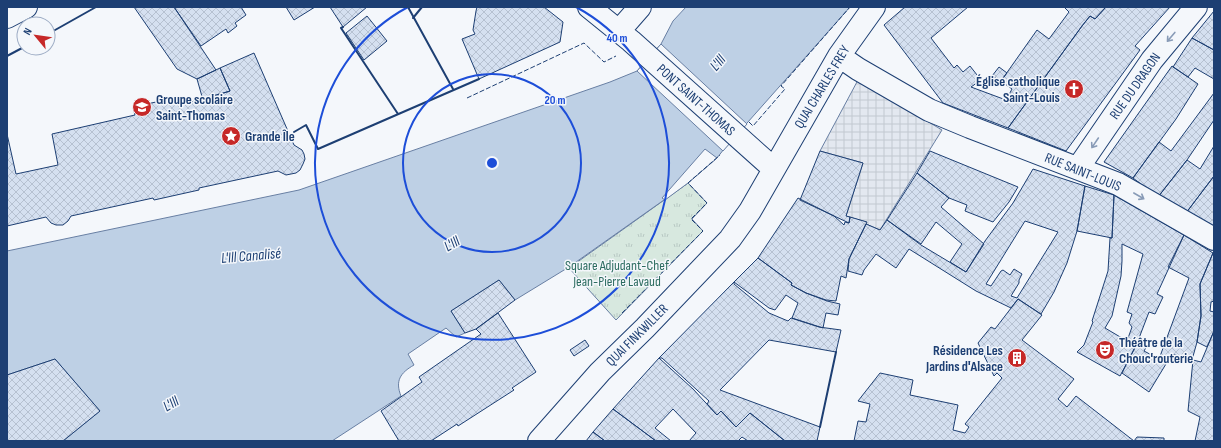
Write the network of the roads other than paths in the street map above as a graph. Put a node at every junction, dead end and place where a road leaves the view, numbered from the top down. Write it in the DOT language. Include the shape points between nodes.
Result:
graph roads {
  1 [pos="26,7"];
  2 [pos="589,7"];
  3 [pos="640,7"];
  4 [pos="874,7"];
  5 [pos="1196,7"];
  6 [pos="7,17"];
  7 [pos="625,36"];
  8 [pos="839,56"];
  9 [pos="1078,168"];
  10 [pos="774,169"];
  11 [pos="1214,239"];
  12 [pos="539,441"];
  1 -- 6 [label="street"];
  2 -- 7 [label="street, PONT SAINT-THOMAS"];
  3 -- 7 [label="street"];
  4 -- 8 [label="street, QUAI CHARLES FREY"];
  5 -- 9 [label="street, RUE DU DRAGON, one-way" via="1152,60"];
  7 -- 10 [label="street, PONT SAINT-THOMAS"];
  8 -- 9 [label="street, RUE SAINT-LOUIS" via="946,118"];
  8 -- 10 [label="street, QUAI CHARLES FREY"];
  9 -- 11 [label="street, RUE SAINT-LOUIS, one-way" via="1118,184"];
  10 -- 12 [label="street, QUAI FINKWILLER" via="750,211 730,239 600,372"];
}
